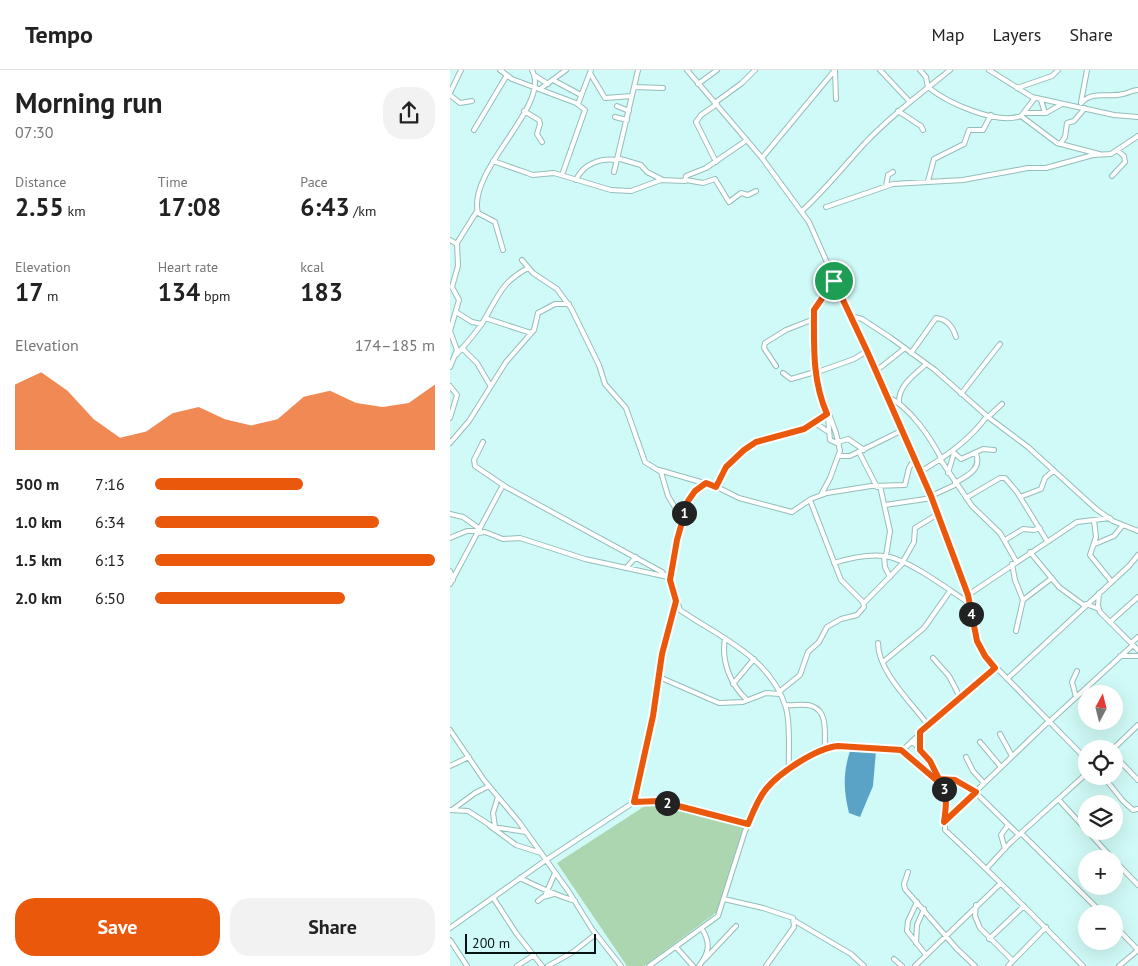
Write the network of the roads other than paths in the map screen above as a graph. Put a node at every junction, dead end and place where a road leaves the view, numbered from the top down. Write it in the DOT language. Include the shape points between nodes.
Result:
graph roads {
  1 [pos="461,70"];
  2 [pos="500,70"];
  3 [pos="510,70"];
  4 [pos="566,70"];
  5 [pos="638,70"];
  6 [pos="687,70"];
  7 [pos="716,70"];
  8 [pos="755,70"];
  9 [pos="880,70"];
  10 [pos="950,70"];
  11 [pos="988,70"];
  12 [pos="1058,70"];
  13 [pos="1087,70"];
  14 [pos="833,71"];
  15 [pos="922,71"];
  16 [pos="533,72"];
  17 [pos="591,72"];
  18 [pos="508,76"];
  19 [pos="458,77"];
  20 [pos="450,79"];
  21 [pos="554,80"];
  22 [pos="548,84"];
  23 [pos="698,84"];
  24 [pos="634,87"];
  25 [pos="928,87"];
  26 [pos="663,88"];
  27 [pos="1017,88"];
  28 [pos="537,89"];
  29 [pos="1138,90"];
  30 [pos="450,94"];
  31 [pos="581,95"];
  32 [pos="632,96"];
  33 [pos="1035,98"];
  34 [pos="472,100"];
  35 [pos="836,100"];
  36 [pos="1041,100"];
  37 [pos="910,102"];
  38 [pos="716,103"];
  39 [pos="578,104"];
  40 [pos="1062,104"];
  41 [pos="617,106"];
  42 [pos="1082,106"];
  43 [pos="629,110"];
  44 [pos="524,111"];
  45 [pos="898,111"];
  46 [pos="1045,113"];
  47 [pos="1023,114"];
  48 [pos="991,115"];
  49 [pos="615,117"];
  50 [pos="1138,117"];
  51 [pos="627,120"];
  52 [pos="474,130"];
  53 [pos="924,130"];
  54 [pos="1138,136"];
  55 [pos="747,140"];
  56 [pos="542,142"];
  57 [pos="1060,144"];
  58 [pos="1118,151"];
  59 [pos="1101,155"];
  60 [pos="762,158"];
  61 [pos="617,159"];
  62 [pos="493,161"];
  63 [pos="716,162"];
  64 [pos="614,172"];
  65 [pos="893,172"];
  66 [pos="562,175"];
  67 [pos="1112,176"];
  68 [pos="576,180"];
  69 [pos="662,180"];
  70 [pos="686,180"];
  71 [pos="928,181"];
  72 [pos="886,186"];
  73 [pos="756,191"];
  74 [pos="826,206"];
  75 [pos="477,211"];
  76 [pos="802,211"];
  77 [pos="450,240"];
  78 [pos="457,244"];
  79 [pos="503,250"];
  80 [pos="522,260"];
  81 [pos="528,268"];
  82 [pos="834,281"];
  83 [pos="569,304"];
  84 [pos="456,312"];
  85 [pos="450,313"];
  86 [pos="851,316"];
  87 [pos="452,318"];
  88 [pos="486,318"];
  89 [pos="465,319"];
  90 [pos="814,319"];
  91 [pos="482,324"];
  92 [pos="531,333"];
  93 [pos="956,337"];
  94 [pos="1000,344"];
  95 [pos="462,348"];
  96 [pos="905,348"];
  97 [pos="867,351"];
  98 [pos="911,353"];
  99 [pos="454,357"];
  100 [pos="926,364"];
  101 [pos="776,366"];
  102 [pos="450,367"];
  103 [pos="876,371"];
  104 [pos="783,373"];
  105 [pos="815,373"];
  106 [pos="490,385"];
  107 [pos="450,386"];
  108 [pos="961,394"];
  109 [pos="888,397"];
  110 [pos="899,403"];
  111 [pos="1002,404"];
  112 [pos="828,415"];
  113 [pos="988,417"];
  114 [pos="450,418"];
  115 [pos="814,422"];
  116 [pos="903,430"];
  117 [pos="828,431"];
  118 [pos="483,442"];
  119 [pos="450,443"];
  120 [pos="838,443"];
  121 [pos="864,450"];
  122 [pos="994,450"];
  123 [pos="859,452"];
  124 [pos="953,452"];
  125 [pos="976,454"];
  126 [pos="839,456"];
  127 [pos="915,458"];
  128 [pos="941,459"];
  129 [pos="960,459"];
  130 [pos="951,462"];
  131 [pos="943,464"];
  132 [pos="659,470"];
  133 [pos="1053,471"];
  134 [pos="920,472"];
  135 [pos="948,472"];
  136 [pos="705,484"];
  137 [pos="956,484"];
  138 [pos="503,485"];
  139 [pos="879,486"];
  140 [pos="716,487"];
  141 [pos="821,495"];
  142 [pos="932,497"];
  143 [pos="1020,497"];
  144 [pos="966,498"];
  145 [pos="810,500"];
  146 [pos="885,505"];
  147 [pos="450,514"];
  148 [pos="938,514"];
  149 [pos="1110,518"];
  150 [pos="682,519"];
  151 [pos="1094,520"];
  152 [pos="1123,525"];
  153 [pos="1040,528"];
  154 [pos="1138,530"];
  155 [pos="479,531"];
  156 [pos="450,538"];
  157 [pos="1005,540"];
  158 [pos="1047,541"];
  159 [pos="1095,544"];
  160 [pos="1030,552"];
  161 [pos="885,556"];
  162 [pos="1137,557"];
  163 [pos="636,558"];
  164 [pos="834,563"];
  165 [pos="903,563"];
  166 [pos="1014,563"];
  167 [pos="626,568"];
  168 [pos="450,571"];
  169 [pos="890,577"];
  170 [pos="669,578"];
  171 [pos="1052,578"];
  172 [pos="1111,581"];
  173 [pos="451,582"];
  174 [pos="950,591"];
  175 [pos="1099,593"];
  176 [pos="968,595"];
  177 [pos="1138,597"];
  178 [pos="1023,600"];
  179 [pos="676,601"];
  180 [pos="864,603"];
  181 [pos="969,603"];
  182 [pos="1085,605"];
  183 [pos="1099,609"];
  184 [pos="1110,622"];
  185 [pos="1016,630"];
  186 [pos="1138,637"];
  187 [pos="725,638"];
  188 [pos="878,643"];
  189 [pos="1135,646"];
  190 [pos="1119,656"];
  191 [pos="1137,656"];
  192 [pos="933,658"];
  193 [pos="754,660"];
  194 [pos="884,662"];
  195 [pos="1138,662"];
  196 [pos="995,668"];
  197 [pos="1078,671"];
  198 [pos="659,677"];
  199 [pos="1007,679"];
  200 [pos="732,684"];
  201 [pos="779,693"];
  202 [pos="960,697"];
  203 [pos="1076,697"];
  204 [pos="747,700"];
  205 [pos="785,705"];
  206 [pos="1048,722"];
  207 [pos="928,724"];
  208 [pos="1138,725"];
  209 [pos="450,730"];
  210 [pos="920,732"];
  211 [pos="1000,734"];
  212 [pos="1122,740"];
  213 [pos="912,742"];
  214 [pos="980,742"];
  215 [pos="825,749"];
  216 [pos="901,750"];
  217 [pos="920,750"];
  218 [pos="1078,751"];
  219 [pos="1012,756"];
  220 [pos="468,757"];
  221 [pos="966,758"];
  222 [pos="1123,764"];
  223 [pos="450,766"];
  224 [pos="1001,767"];
  225 [pos="789,770"];
  226 [pos="938,779"];
  227 [pos="1138,780"];
  228 [pos="1078,782"];
  229 [pos="984,783"];
  230 [pos="1110,785"];
  231 [pos="489,786"];
  232 [pos="975,792"];
  233 [pos="498,797"];
  234 [pos="1059,800"];
  235 [pos="634,802"];
  236 [pos="451,810"];
  237 [pos="1137,811"];
  238 [pos="944,822"];
  239 [pos="748,824"];
  240 [pos="489,825"];
  241 [pos="1008,825"];
  242 [pos="495,827"];
  243 [pos="526,832"];
  244 [pos="1020,834"];
  245 [pos="1005,849"];
  246 [pos="1105,850"];
  247 [pos="542,854"];
  248 [pos="546,860"];
  249 [pos="987,868"];
  250 [pos="1123,869"];
  251 [pos="908,872"];
  252 [pos="555,873"];
  253 [pos="520,878"];
  254 [pos="1137,883"];
  255 [pos="1000,884"];
  256 [pos="546,889"];
  257 [pos="554,894"];
  258 [pos="544,896"];
  259 [pos="494,899"];
  260 [pos="724,899"];
  261 [pos="538,901"];
  262 [pos="575,901"];
  263 [pos="917,902"];
  264 [pos="976,905"];
  265 [pos="1094,905"];
  266 [pos="1024,906"];
  267 [pos="924,909"];
  268 [pos="795,921"];
  269 [pos="736,926"];
  270 [pos="1046,927"];
  271 [pos="450,928"];
  272 [pos="702,929"];
  273 [pos="596,934"];
  274 [pos="1123,934"];
  275 [pos="946,935"];
  276 [pos="989,938"];
  277 [pos="450,940"];
  278 [pos="916,944"];
  279 [pos="676,947"];
  280 [pos="1138,950"];
  281 [pos="534,955"];
  282 [pos="926,955"];
  283 [pos="894,959"];
  284 [pos="1126,960"];
  285 [pos="703,961"];
  286 [pos="1013,961"];
  287 [pos="467,966"];
  288 [pos="518,966"];
  289 [pos="542,966"];
  290 [pos="548,966"];
  291 [pos="620,966"];
  292 [pos="649,966"];
  293 [pos="693,966"];
  294 [pos="699,966"];
  295 [pos="766,966"];
  296 [pos="864,966"];
  297 [pos="902,966"];
  298 [pos="915,966"];
  299 [pos="975,966"];
  300 [pos="1008,966"];
  301 [pos="1083,966"];
  302 [pos="1119,966"];
  303 [pos="1126,966"];
  1 -- 19 [label="street"];
  2 -- 18 [label="street"];
  3 -- 18 [label="street"];
  4 -- 21 [label="street"];
  5 -- 24 [label="street"];
  6 -- 23 [label="street"];
  7 -- 23 [label="street"];
  8 -- 38 [label="street"];
  9 -- 37 [label="street"];
  10 -- 25 [label="street"];
  11 -- 27 [label="street"];
  12 -- 27 [label="street" via="1052,76"];
  13 -- 42 [label="street"];
  14 -- 35 [label="street"];
  14 -- 60 [label="street"];
  15 -- 25 [label="street"];
  16 -- 22 [label="street"];
  16 -- 28 [label="street"];
  17 -- 31 [label="street"];
  17 -- 32 [label="street" via="605,98"];
  18 -- 28 [label="street"];
  18 -- 52 [label="street"];
  19 -- 20 [label="street"];
  19 -- 30 [label="street"];
  21 -- 22 [label="street"];
  21 -- 31 [label="street"];
  22 -- 28 [label="street"];
  23 -- 38 [label="street"];
  24 -- 26 [label="street"];
  24 -- 32 [label="street"];
  25 -- 37 [label="street"];
  25 -- 48 [label="street" via="954,105"];
  27 -- 33 [label="street"];
  28 -- 39 [label="street"];
  28 -- 44 [label="street"];
  29 -- 42 [label="street" via="1122,95 1088,96"];
  30 -- 34 [label="street" via="460,103"];
  31 -- 39 [label="street"];
  32 -- 43 [label="street"];
  33 -- 36 [label="street"];
  33 -- 47 [label="street"];
  36 -- 40 [label="street"];
  36 -- 46 [label="street"];
  37 -- 45 [label="street"];
  38 -- 55 [label="street"];
  38 -- 63 [label="street" via="696,122"];
  39 -- 66 [label="street" via="585,112"];
  40 -- 42 [label="street"];
  40 -- 46 [label="street"];
  41 -- 43 [label="street"];
  42 -- 50 [label="street" via="1114,115"];
  42 -- 57 [label="street" via="1074,121 1067,123 1065,137"];
  43 -- 51 [label="street"];
  44 -- 56 [label="street" via="539,120 537,134"];
  44 -- 62 [label="street"];
  45 -- 53 [label="street"];
  45 -- 76 [label="street"];
  46 -- 47 [label="street"];
  47 -- 48 [label="street" via="1012,118"];
  47 -- 57 [label="street"];
  48 -- 71 [label="street" via="982,130 971,129 964,144 934,159"];
  49 -- 51 [label="street"];
  51 -- 61 [label="street"];
  54 -- 58 [label="street"];
  55 -- 60 [label="street"];
  55 -- 63 [label="street"];
  57 -- 59 [label="street"];
  58 -- 59 [label="street"];
  58 -- 67 [label="street" via="1125,162"];
  59 -- 71 [label="street" via="1046,168 1028,168 963,180"];
  60 -- 76 [label="street"];
  61 -- 64 [label="street"];
  61 -- 68 [label="street" via="596,160"];
  61 -- 69 [label="street" via="641,166"];
  62 -- 66 [label="street" via="533,175"];
  62 -- 75 [label="street" via="482,186"];
  63 -- 70 [label="street" via="686,176"];
  65 -- 72 [label="street" via="888,175"];
  66 -- 68 [label="street"];
  68 -- 69 [label="street" via="611,190 631,191"];
  69 -- 70 [label="street"];
  70 -- 73 [label="street" via="703,183 715,179 729,202 741,193 748,195"];
  71 -- 72 [label="street"];
  72 -- 74 [label="street"];
  75 -- 78 [label="street"];
  75 -- 79 [label="street" via="495,222"];
  76 -- 82 [label="street"];
  77 -- 78 [label="street"];
  78 -- 84 [label="street" via="458,266 452,287 459,300"];
  80 -- 81 [label="street"];
  81 -- 83 [label="street" via="557,289"];
  81 -- 88 [label="street" via="517,273 503,287"];
  82 -- 86 [label="street"];
  82 -- 90 [label="street" via="815,306"];
  83 -- 92 [label="street" via="555,304 538,313"];
  83 -- 132 [label="street" via="600,365 605,384 626,408 645,462"];
  84 -- 85 [label="street"];
  84 -- 87 [label="street"];
  84 -- 89 [label="street"];
  86 -- 96 [label="street"];
  86 -- 97 [label="street"];
  87 -- 89 [label="street"];
  87 -- 99 [label="street" via="450,332 457,350"];
  88 -- 91 [label="street"];
  88 -- 92 [label="street"];
  89 -- 91 [label="street"];
  90 -- 101 [label="street" via="765,343 764,348"];
  90 -- 105 [label="street" via="812,350"];
  91 -- 95 [label="street"];
  92 -- 106 [label="street"];
  93 -- 98 [label="street" via="952,327 936,318"];
  94 -- 108 [label="street"];
  95 -- 99 [label="street"];
  95 -- 106 [label="street" via="477,362"];
  96 -- 98 [label="street"];
  96 -- 103 [label="street"];
  97 -- 103 [label="street"];
  97 -- 105 [label="street"];
  98 -- 100 [label="street"];
  99 -- 102 [label="street"];
  100 -- 108 [label="street"];
  100 -- 110 [label="street" via="906,382 898,396"];
  103 -- 109 [label="street"];
  104 -- 105 [label="street" via="791,379"];
  105 -- 112 [label="street"];
  106 -- 119 [label="street" via="470,421"];
  107 -- 114 [label="street" via="457,395"];
  108 -- 113 [label="street"];
  109 -- 110 [label="street"];
  109 -- 116 [label="street"];
  110 -- 128 [label="street" via="928,436"];
  111 -- 113 [label="street"];
  112 -- 115 [label="street"];
  112 -- 117 [label="street"];
  112 -- 120 [label="street"];
  113 -- 124 [label="street"];
  113 -- 133 [label="street"];
  115 -- 117 [label="street"];
  115 -- 140 [label="street" via="800,431 756,442 726,467"];
  116 -- 121 [label="street"];
  116 -- 127 [label="street"];
  117 -- 120 [label="street" via="832,442"];
  118 -- 138 [label="street" via="474,464"];
  120 -- 121 [label="street" via="848,439"];
  120 -- 126 [label="street"];
  121 -- 123 [label="street"];
  122 -- 125 [label="street" via="983,449"];
  123 -- 126 [label="street"];
  123 -- 139 [label="street"];
  124 -- 128 [label="street"];
  124 -- 129 [label="street"];
  124 -- 130 [label="street"];
  125 -- 129 [label="street"];
  125 -- 137 [label="street" via="976,468"];
  126 -- 141 [label="street"];
  127 -- 134 [label="street"];
  127 -- 139 [label="street" via="905,485"];
  128 -- 131 [label="street"];
  128 -- 134 [label="street"];
  129 -- 130 [label="street"];
  130 -- 131 [label="street"];
  130 -- 135 [label="street"];
  131 -- 135 [label="street"];
  132 -- 136 [label="street"];
  132 -- 150 [label="street" via="668,496"];
  133 -- 143 [label="street" via="1041,488"];
  133 -- 149 [label="street"];
  134 -- 142 [label="street"];
  135 -- 137 [label="street"];
  136 -- 140 [label="street"];
  136 -- 150 [label="street" via="688,501"];
  137 -- 142 [label="street"];
  137 -- 144 [label="street"];
  138 -- 155 [label="street"];
  138 -- 163 [label="street"];
  139 -- 141 [label="street"];
  139 -- 146 [label="street"];
  140 -- 145 [label="street" via="744,500 789,513"];
  141 -- 145 [label="street"];
  142 -- 146 [label="street"];
  142 -- 148 [label="street"];
  143 -- 144 [label="street" via="1002,478"];
  143 -- 153 [label="street"];
  144 -- 157 [label="street"];
  145 -- 164 [label="street"];
  146 -- 161 [label="street" via="890,531"];
  147 -- 155 [label="street" via="463,517"];
  148 -- 165 [label="street" via="915,528 914,542"];
  148 -- 176 [label="street"];
  149 -- 151 [label="street"];
  149 -- 152 [label="street"];
  150 -- 170 [label="street"];
  151 -- 158 [label="street" via="1077,522"];
  151 -- 159 [label="street"];
  152 -- 154 [label="street"];
  152 -- 159 [label="street" via="1114,536"];
  153 -- 157 [label="street" via="1023,529"];
  153 -- 158 [label="street"];
  155 -- 156 [label="street" via="468,531"];
  155 -- 167 [label="street" via="503,539 520,538 546,548"];
  155 -- 173 [label="street"];
  157 -- 166 [label="street"];
  158 -- 160 [label="street"];
  159 -- 172 [label="street" via="1090,555"];
  160 -- 166 [label="street"];
  160 -- 171 [label="street"];
  161 -- 164 [label="street" via="854,557"];
  161 -- 165 [label="street"];
  161 -- 169 [label="street" via="885,567"];
  162 -- 172 [label="street"];
  163 -- 167 [label="street"];
  163 -- 170 [label="street"];
  164 -- 180 [label="street" via="841,580"];
  165 -- 169 [label="street"];
  165 -- 174 [label="street"];
  166 -- 176 [label="street"];
  166 -- 178 [label="street" via="1015,580"];
  167 -- 170 [label="street"];
  168 -- 173 [label="street"];
  169 -- 180 [label="street"];
  170 -- 179 [label="street"];
  171 -- 178 [label="street"];
  171 -- 182 [label="street" via="1070,597"];
  172 -- 175 [label="street"];
  174 -- 181 [label="street"];
  174 -- 194 [label="street" via="924,628"];
  175 -- 182 [label="street"];
  175 -- 183 [label="street"];
  176 -- 181 [label="street"];
  177 -- 184 [label="street"];
  178 -- 185 [label="street"];
  179 -- 187 [label="street" via="680,610"];
  179 -- 198 [label="street"];
  180 -- 201 [label="street" via="863,610 857,615 827,627 819,642 808,652 800,675"];
  181 -- 196 [label="street" via="977,641"];
  182 -- 183 [label="street"];
  182 -- 199 [label="street"];
  183 -- 184 [label="street"];
  184 -- 189 [label="street"];
  186 -- 189 [label="street"];
  187 -- 193 [label="street"];
  187 -- 200 [label="street" via="725,658"];
  188 -- 194 [label="street"];
  189 -- 190 [label="street"];
  189 -- 191 [label="street"];
  190 -- 191 [label="street"];
  190 -- 203 [label="street"];
  191 -- 195 [label="street"];
  192 -- 202 [label="street" via="949,676"];
  193 -- 200 [label="street"];
  193 -- 201 [label="street"];
  194 -- 207 [label="street"];
  196 -- 199 [label="street"];
  196 -- 202 [label="street"];
  197 -- 203 [label="street" via="1072,682"];
  198 -- 204 [label="street" via="711,701"];
  198 -- 235 [label="street"];
  199 -- 206 [label="street"];
  200 -- 204 [label="street"];
  201 -- 204 [label="street" via="761,694"];
  201 -- 205 [label="street"];
  202 -- 207 [label="street"];
  203 -- 206 [label="street"];
  205 -- 215 [label="street" via="813,706 820,712 824,720"];
  205 -- 225 [label="street"];
  206 -- 218 [label="street"];
  206 -- 219 [label="street"];
  207 -- 210 [label="street"];
  208 -- 212 [label="street"];
  209 -- 220 [label="street"];
  210 -- 213 [label="street"];
  210 -- 217 [label="street"];
  211 -- 219 [label="street"];
  213 -- 216 [label="street"];
  213 -- 217 [label="street"];
  214 -- 224 [label="street"];
  215 -- 216 [label="street" via="838,746"];
  215 -- 225 [label="street"];
  216 -- 226 [label="street"];
  217 -- 226 [label="street" via="930,761"];
  219 -- 224 [label="street"];
  220 -- 223 [label="street"];
  220 -- 231 [label="street"];
  221 -- 229 [label="street"];
  222 -- 227 [label="street"];
  224 -- 229 [label="street"];
  225 -- 239 [label="street" via="765,790"];
  226 -- 232 [label="street" via="955,780"];
  226 -- 238 [label="street" via="945,791"];
  228 -- 234 [label="street"];
  229 -- 232 [label="street"];
  230 -- 237 [label="street" via="1123,802"];
  231 -- 233 [label="street"];
  231 -- 236 [label="street"];
  232 -- 238 [label="street"];
  232 -- 241 [label="street"];
  233 -- 242 [label="street" via="493,813"];
  233 -- 243 [label="street"];
  234 -- 244 [label="street"];
  234 -- 246 [label="street"];
  235 -- 239 [label="street" via="659,801"];
  235 -- 248 [label="street"];
  236 -- 240 [label="street" via="468,811"];
  238 -- 249 [label="street" via="945,830"];
  239 -- 260 [label="street"];
  240 -- 242 [label="street"];
  240 -- 247 [label="street" via="516,845"];
  241 -- 244 [label="street"];
  241 -- 245 [label="street" via="1001,835"];
  242 -- 243 [label="street"];
  243 -- 247 [label="street"];
  244 -- 245 [label="street"];
  244 -- 265 [label="street"];
  245 -- 249 [label="street"];
  247 -- 248 [label="street"];
  248 -- 252 [label="street"];
  248 -- 253 [label="street"];
  249 -- 255 [label="street"];
  250 -- 254 [label="street"];
  251 -- 263 [label="street" via="903,886"];
  252 -- 256 [label="street"];
  252 -- 262 [label="street"];
  253 -- 256 [label="street"];
  253 -- 259 [label="street"];
  255 -- 264 [label="street"];
  255 -- 266 [label="street"];
  256 -- 257 [label="street"];
  256 -- 258 [label="street"];
  257 -- 258 [label="street"];
  257 -- 262 [label="street"];
  258 -- 261 [label="street"];
  259 -- 271 [label="street"];
  259 -- 281 [label="street"];
  260 -- 268 [label="street" via="780,912 792,916"];
  260 -- 272 [label="street" via="718,916"];
  262 -- 273 [label="street"];
  263 -- 267 [label="street"];
  263 -- 278 [label="street" via="907,926"];
  264 -- 275 [label="street"];
  264 -- 276 [label="street" via="977,921"];
  266 -- 270 [label="street"];
  266 -- 276 [label="street"];
  267 -- 275 [label="street"];
  267 -- 278 [label="street" via="917,925"];
  268 -- 295 [label="street"];
  268 -- 296 [label="street" via="851,954"];
  269 -- 285 [label="street"];
  270 -- 286 [label="street"];
  270 -- 301 [label="street"];
  272 -- 279 [label="street"];
  272 -- 285 [label="street" via="708,940"];
  273 -- 290 [label="street"];
  273 -- 291 [label="street"];
  274 -- 280 [label="street"];
  275 -- 282 [label="street"];
  275 -- 299 [label="street"];
  276 -- 286 [label="street"];
  277 -- 287 [label="street"];
  278 -- 282 [label="street"];
  279 -- 292 [label="street"];
  279 -- 293 [label="street"];
  280 -- 284 [label="street"];
  281 -- 288 [label="street"];
  281 -- 289 [label="street"];
  282 -- 298 [label="street"];
  283 -- 297 [label="street"];
  284 -- 302 [label="street"];
  284 -- 303 [label="street"];
  285 -- 294 [label="street"];
  286 -- 300 [label="street"];
}
